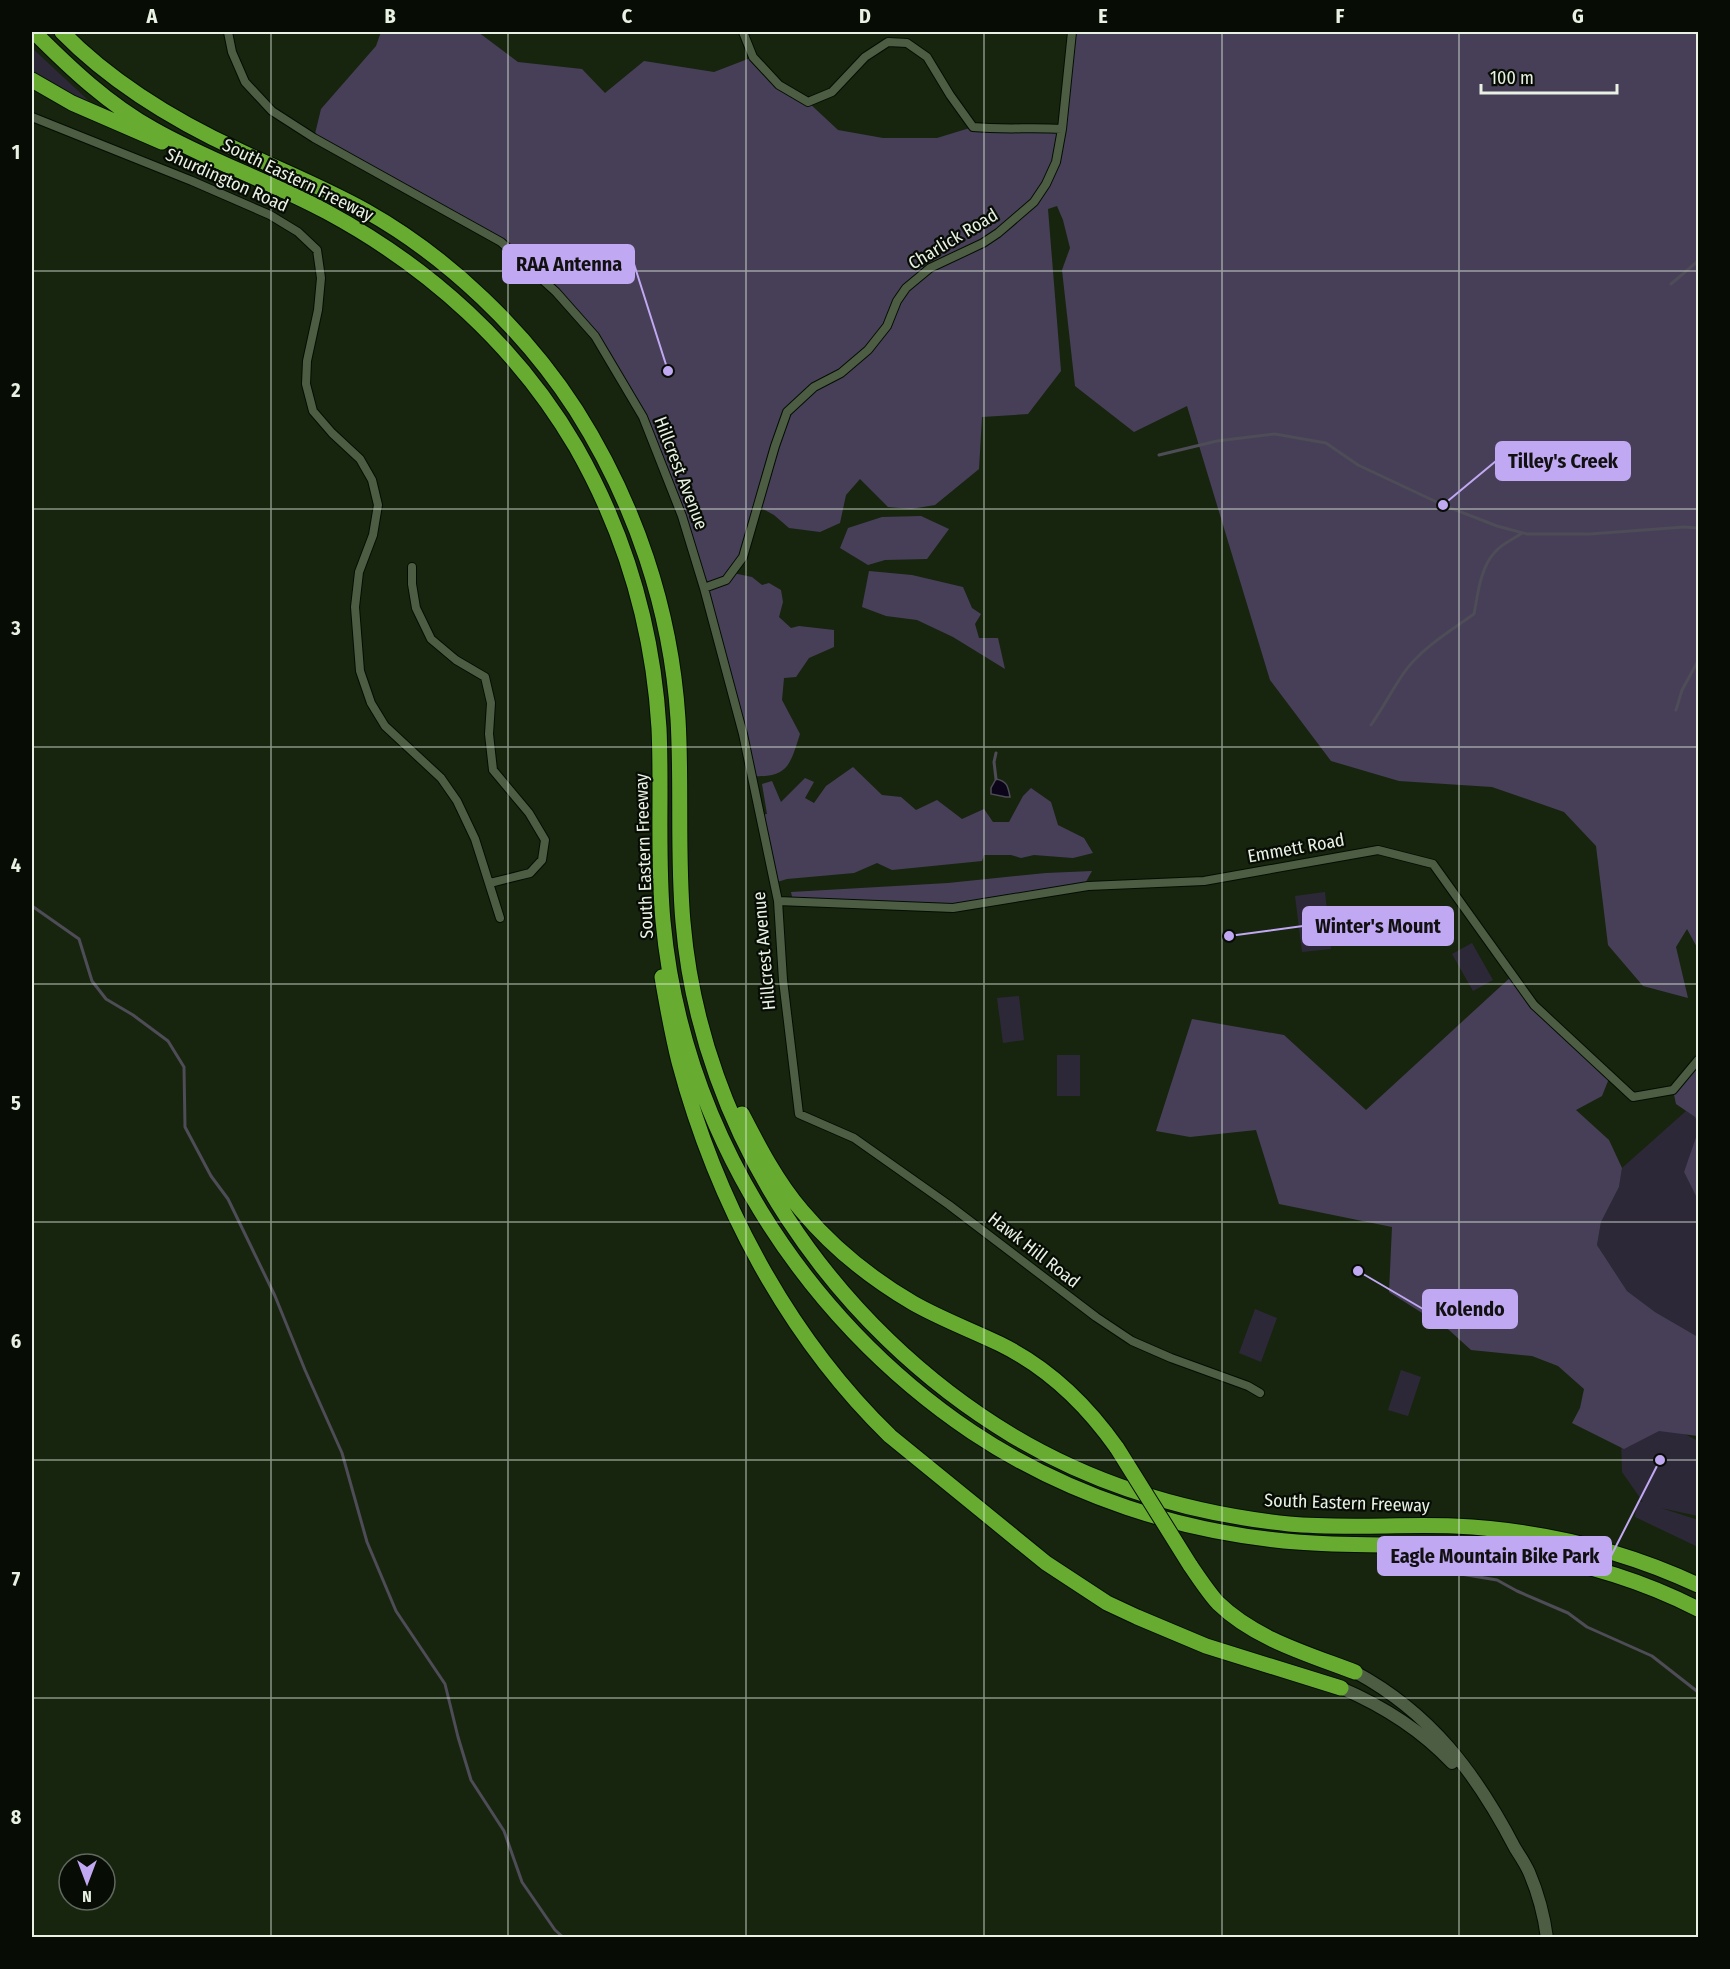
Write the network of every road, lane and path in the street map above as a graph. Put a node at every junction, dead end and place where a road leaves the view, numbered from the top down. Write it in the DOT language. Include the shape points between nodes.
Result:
graph roads {
  1 [pos="34,32"];
  2 [pos="62,32"];
  3 [pos="77,32"];
  4 [pos="228,32"];
  5 [pos="743,32"];
  6 [pos="1072,32"];
  7 [pos="32,80"];
  8 [pos="32,117"];
  9 [pos="1062,129"];
  10 [pos="197,130"];
  11 [pos="235,169"];
  12 [pos="412,567"];
  13 [pos="704,588"];
  14 [pos="658,726"];
  15 [pos="490,883"];
  16 [pos="778,901"];
  17 [pos="500,918"];
  18 [pos="700,1022"];
  19 [pos="1698,1060"];
  20 [pos="799,1114"];
  21 [pos="1260,1393"];
  22 [pos="1698,1585"];
  23 [pos="1698,1609"];
  24 [pos="1355,1672"];
  25 [pos="1341,1688"];
  26 [pos="1542,1938"];
  27 [pos="1547,1938"];
  1 -- 11 [label="highway, South Eastern Freeway" via="107,98 147,126"];
  2 -- 10 [label="highway, South Eastern Freeway" via="114,78"];
  3 -- 10 [label="highway"];
  4 -- 13 [label="street, Hillcrest Avenue" via="245,82 273,111 501,242 586,324 643,417 682,516"];
  5 -- 9 [label="street" via="753,57 779,85 808,102 832,92 865,57 888,42 907,43 927,57 974,127"];
  6 -- 9 [label="street, Charlick Road"];
  7 -- 11 [label="highway" via="141,135"];
  8 -- 15 [label="street, Shurdington Road" via="270,215 298,232 317,250 321,278 306,384 314,411 360,459 372,480 378,506 359,572 355,607 360,671 370,703 385,726 441,778 457,801"];
  9 -- 13 [label="street, Charlick Road" via="1056,162 1034,202 998,233 930,268 906,288 887,326 868,350 842,373 814,387 788,412 743,557 726,580"];
  10 -- 18 [label="highway, South Eastern Freeway" via="329,192 413,241 512,327 572,404 597,446 620,488 655,583 675,676 683,928"];
  11 -- 14 [label="highway, South Eastern Freeway" via="324,210 410,263 485,328 547,403 598,488 619,535 646,628"];
  12 -- 15 [label="street" via="416,608 430,639 484,676 491,703 493,770 529,813 545,840 542,860 530,873"];
  13 -- 16 [label="street, Hillcrest Avenue" via="742,734"];
  14 -- 23 [label="highway, South Eastern Freeway" via="663,924 681,1021 694,1066 730,1157 754,1202 817,1292 896,1374 974,1433 1015,1458 1058,1480 1147,1515 1197,1528 1292,1542 1437,1546 1534,1555 1630,1580"];
  14 -- 25 [label="highway" via="651,874 654,925 679,1062 701,1132 736,1216 780,1296 825,1363 890,1436 1072,1582 1107,1604 1206,1646"];
  15 -- 17 [label="street, Shurdington Road"];
  16 -- 19 [label="street, Emmett Road" via="953,908 1088,886 1204,881 1378,850 1432,864 1534,1005 1633,1097 1673,1090"];
  16 -- 20 [label="street, Hillcrest Avenue"];
  18 -- 22 [label="highway, South Eastern Freeway" via="732,1115 752,1158 832,1281 864,1318 937,1384 1016,1438 1103,1480 1197,1509 1293,1524 1506,1529 1600,1547"];
  18 -- 24 [label="highway, bridge" via="762,1152 801,1210 873,1278 915,1304 1002,1345 1061,1384 1087,1409 1117,1448 1190,1565 1218,1602 1236,1618 1262,1634"];
  20 -- 21 [label="street, Hawk Hill Road" via="854,1138 1132,1341"];
  24 -- 27 [label="main road" via="1403,1702 1470,1772 1528,1870"];
  25 -- 26 [label="main road" via="1410,1725 1442,1752 1471,1785 1520,1866"];
}
